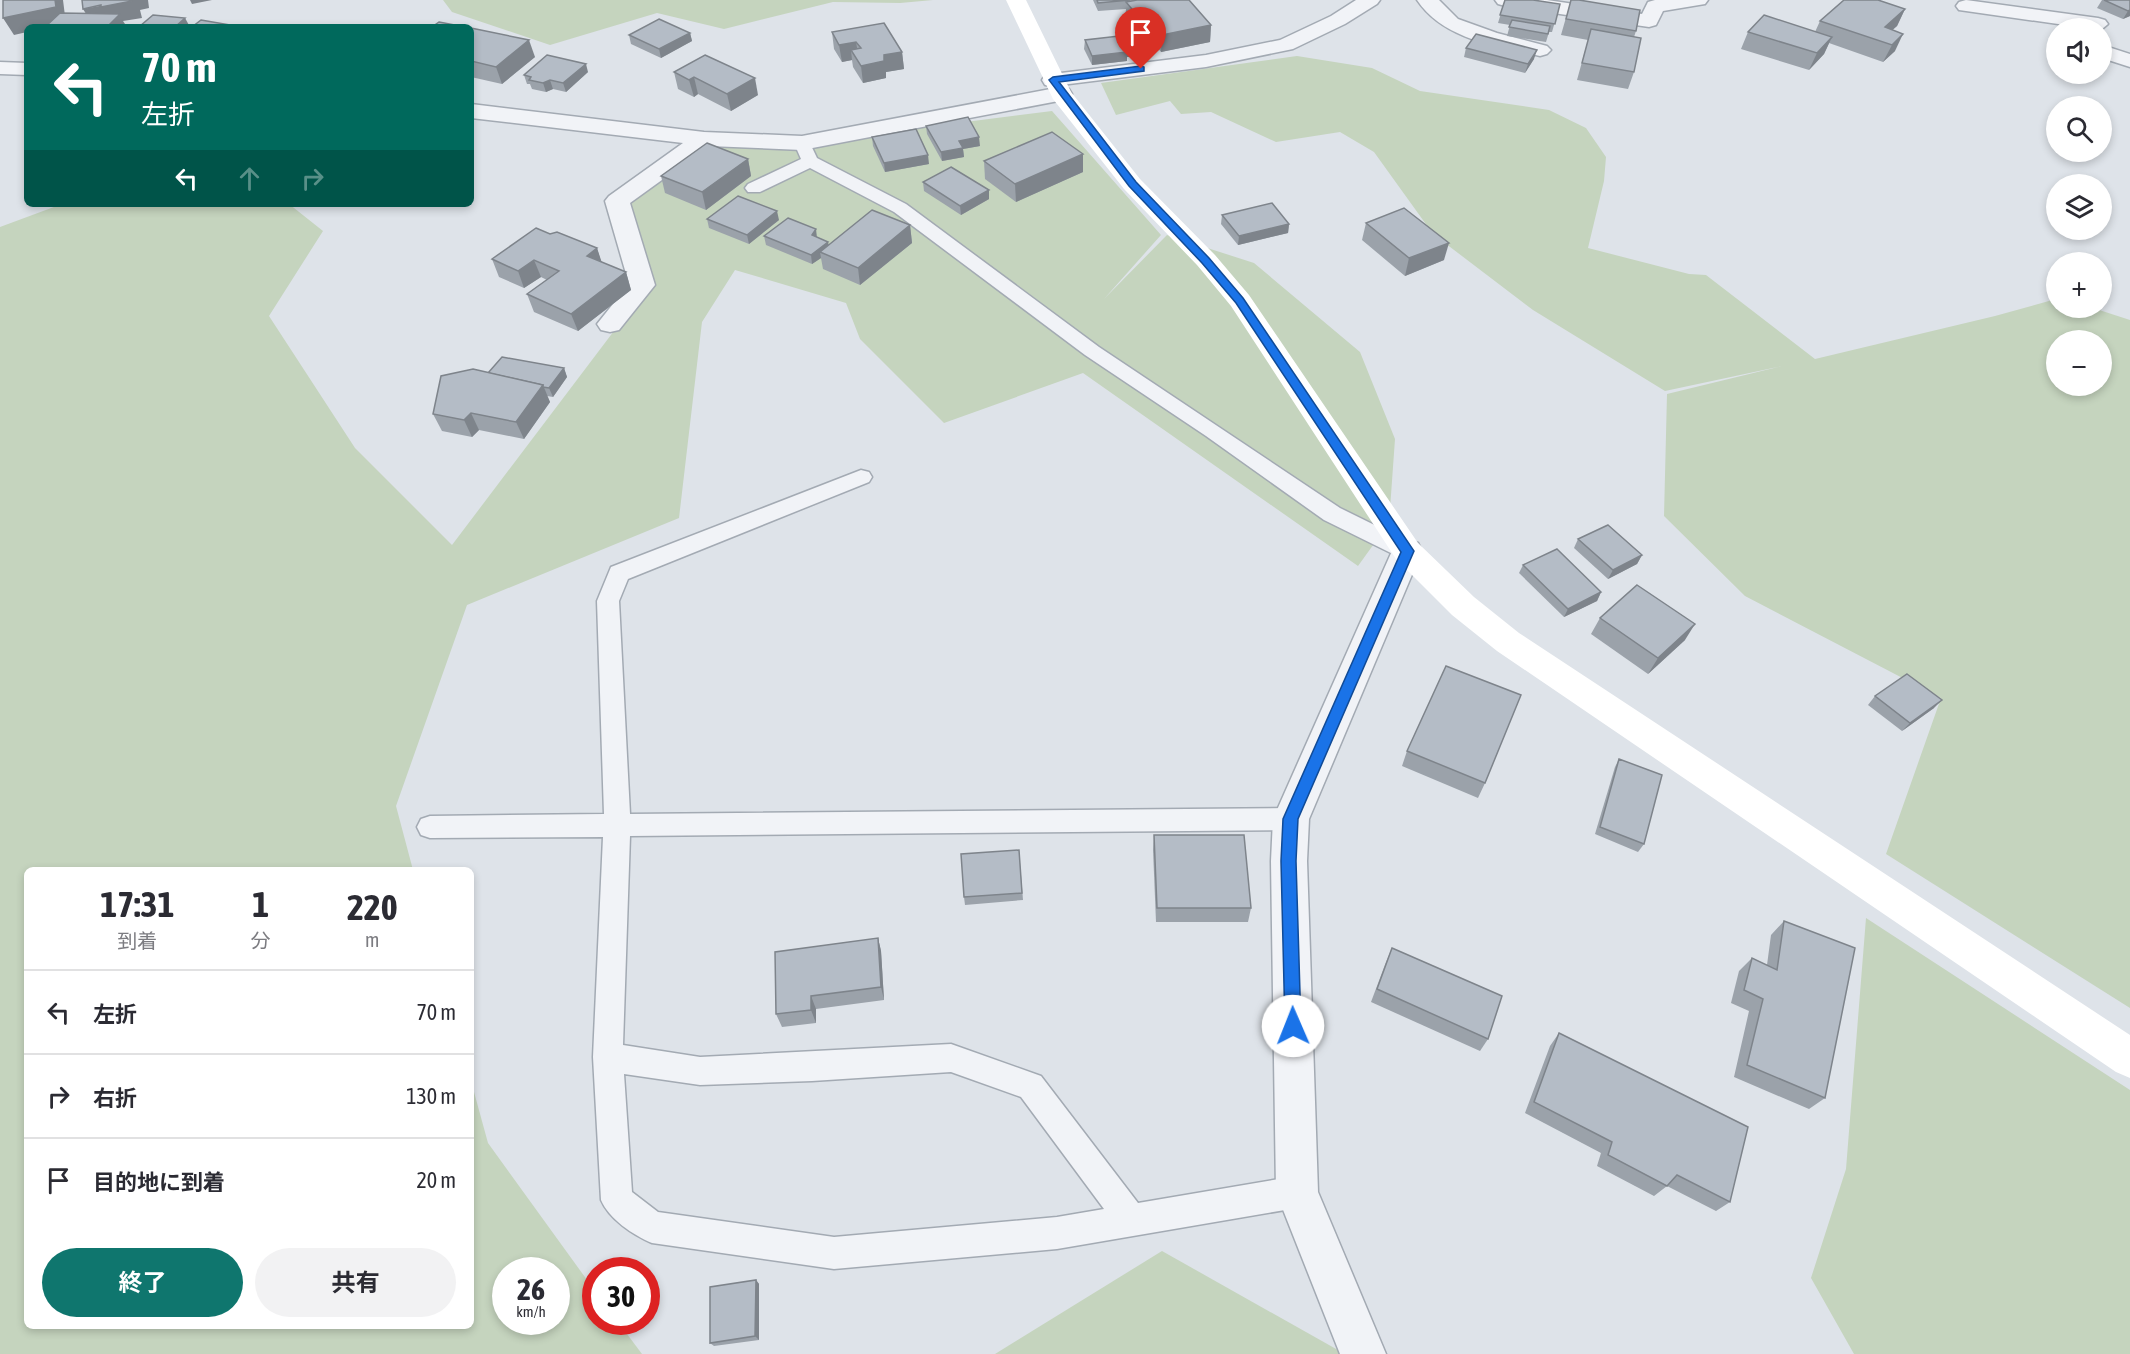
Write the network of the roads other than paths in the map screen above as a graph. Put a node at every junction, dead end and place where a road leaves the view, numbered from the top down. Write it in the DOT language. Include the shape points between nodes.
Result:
graph roads {
  1 [pos="1016,0"];
  2 [pos="1370,0"];
  3 [pos="1426,0"];
  4 [pos="1505,0"];
  5 [pos="1698,0"];
  6 [pos="1960,3"];
  7 [pos="2059,18"];
  8 [pos="2046,35"];
  9 [pos="1540,50"];
  10 [pos="2112,55"];
  11 [pos="2130,61"];
  12 [pos="0,68"];
  13 [pos="24,69"];
  14 [pos="1057,87"];
  15 [pos="474,111"];
  16 [pos="704,139"];
  17 [pos="806,152"];
  18 [pos="754,188"];
  19 [pos="610,324"];
  20 [pos="861,477"];
  21 [pos="1407,551"];
  22 [pos="1291,819"];
  23 [pos="617,825"];
  24 [pos="430,827"];
  25 [pos="608,1057"];
  26 [pos="2130,1058"];
  27 [pos="1297,1192"];
  28 [pos="1132,1221"];
  29 [pos="1363,1354"];
  1 -- 14 [label="street"];
  2 -- 14 [label="street" via="1286,45"];
  3 -- 9 [label="street" via="1451,23 1490,38"];
  4 -- 5 [label="street" via="1649,21 1655,6"];
  6 -- 7 [label="street"];
  6 -- 8 [label="street" via="1995,20"];
  10 -- 11 [label="street"];
  12 -- 13 [label="street"];
  14 -- 17 [label="street"];
  14 -- 21 [label="street" via="1132,184 1239,301"];
  15 -- 16 [label="street"];
  16 -- 17 [label="street"];
  16 -- 19 [label="street" via="617,201 642,285"];
  17 -- 18 [label="lane"];
  17 -- 21 [label="lane" via="900,208 1092,351 1332,514"];
  20 -- 23 [label="lane" via="619,573 608,601"];
  21 -- 22 [label="street"];
  21 -- 26 [label="street" via="1463,606 1508,642"];
  22 -- 23 [label="lane"];
  22 -- 27 [label="street" via="1288,861"];
  23 -- 24 [label="lane"];
  23 -- 25 [label="lane"];
  25 -- 28 [label="lane" via="700,1071 951,1058 1031,1086"];
  25 -- 28 [label="lane" via="617,1200 652,1227 834,1253 1057,1233"];
  27 -- 28 [label="lane"];
  27 -- 29 [label="street"];
}
